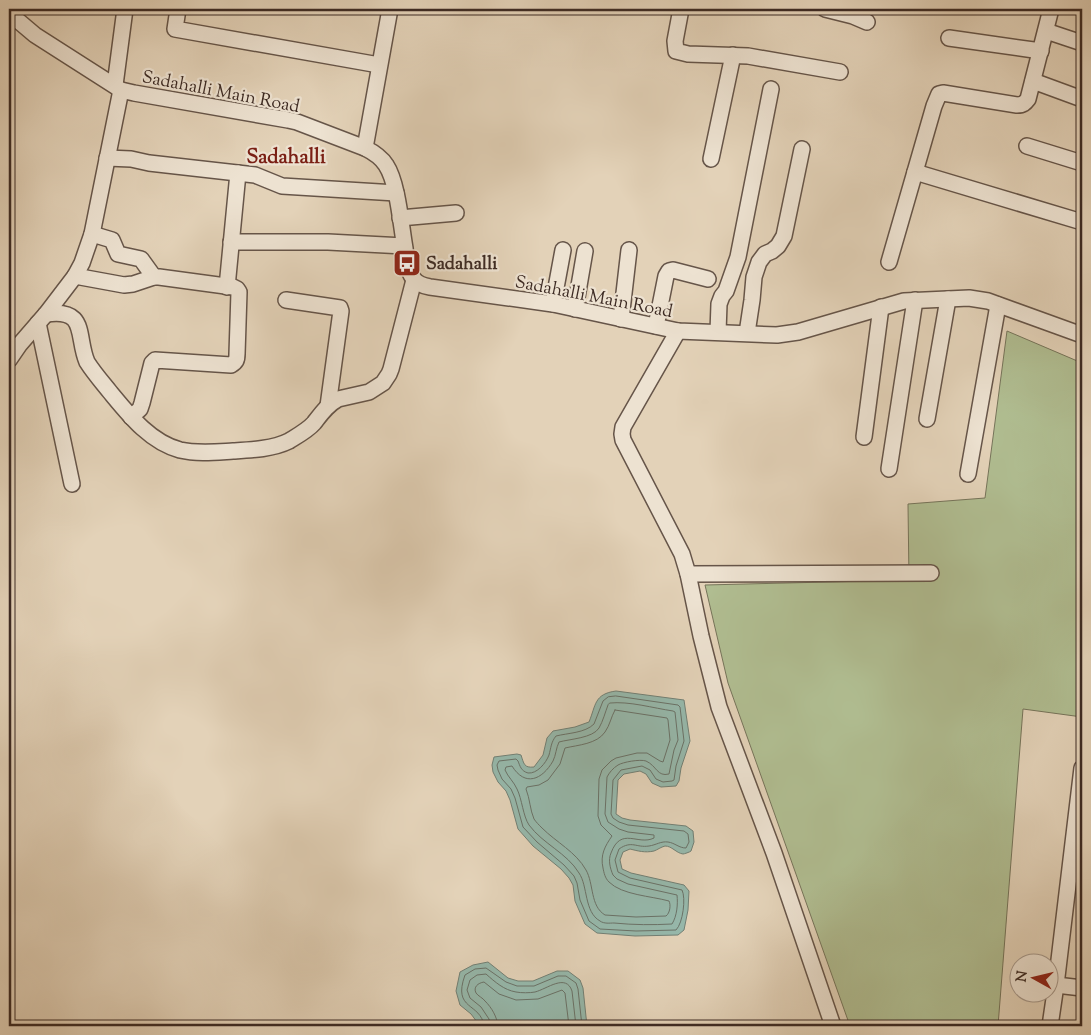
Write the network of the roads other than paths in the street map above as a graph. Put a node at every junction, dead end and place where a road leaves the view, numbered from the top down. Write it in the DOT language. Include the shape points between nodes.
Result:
graph roads {
  1 [pos="125,9"];
  2 [pos="178,9"];
  3 [pos="390,9"];
  4 [pos="680,9"];
  5 [pos="825,9"];
  6 [pos="1052,9"];
  7 [pos="9,13"];
  8 [pos="867,22"];
  9 [pos="1046,31"];
  10 [pos="949,38"];
  11 [pos="1082,43"];
  12 [pos="1041,51"];
  13 [pos="734,55"];
  14 [pos="379,64"];
  15 [pos="840,72"];
  16 [pos="1033,81"];
  17 [pos="118,88"];
  18 [pos="771,89"];
  19 [pos="1082,100"];
  20 [pos="1027,146"];
  21 [pos="365,148"];
  22 [pos="802,148"];
  23 [pos="107,158"];
  24 [pos="711,159"];
  25 [pos="1082,163"];
  26 [pos="915,172"];
  27 [pos="238,174"];
  28 [pos="396,193"];
  29 [pos="456,213"];
  30 [pos="400,218"];
  31 [pos="1082,222"];
  32 [pos="92,234"];
  33 [pos="231,242"];
  34 [pos="404,246"];
  35 [pos="563,250"];
  36 [pos="629,250"];
  37 [pos="585,251"];
  38 [pos="890,262"];
  39 [pos="74,276"];
  40 [pos="154,277"];
  41 [pos="708,278"];
  42 [pos="414,280"];
  43 [pos="227,286"];
  44 [pos="948,299"];
  45 [pos="286,300"];
  46 [pos="915,300"];
  47 [pos="553,304"];
  48 [pos="998,305"];
  49 [pos="881,307"];
  50 [pos="575,309"];
  51 [pos="42,318"];
  52 [pos="621,319"];
  53 [pos="656,326"];
  54 [pos="678,331"];
  55 [pos="718,332"];
  56 [pos="747,333"];
  57 [pos="1082,335"];
  58 [pos="9,360"];
  59 [pos="328,406"];
  60 [pos="131,417"];
  61 [pos="927,419"];
  62 [pos="864,437"];
  63 [pos="889,469"];
  64 [pos="968,474"];
  65 [pos="72,484"];
  66 [pos="931,573"];
  67 [pos="688,574"];
  68 [pos="1082,768"];
  69 [pos="1076,874"];
  70 [pos="1058,974"];
  71 [pos="1058,985"];
  72 [pos="1082,988"];
  73 [pos="1054,1002"];
  74 [pos="833,1026"];
  75 [pos="1050,1026"];
  1 -- 17 [label="street"];
  2 -- 14 [label="street" via="174,29"];
  3 -- 14 [label="street"];
  4 -- 13 [label="street" via="676,51"];
  5 -- 8 [label="street"];
  6 -- 9 [label="street"];
  7 -- 17 [label="street, Sadahalli Main Road" via="35,35"];
  9 -- 11 [label="street"];
  9 -- 12 [label="street"];
  10 -- 12 [label="street"];
  12 -- 16 [label="street"];
  13 -- 15 [label="street"];
  13 -- 24 [label="street"];
  14 -- 21 [label="street"];
  16 -- 19 [label="street"];
  16 -- 26 [label="street" via="1026,103 1022,105 939,94"];
  17 -- 21 [label="street, Sadahalli Main Road" via="297,122"];
  17 -- 23 [label="street"];
  18 -- 55 [label="street" via="738,257 719,304"];
  20 -- 25 [label="street"];
  21 -- 28 [label="street, Sadahalli Main Road" via="387,166"];
  22 -- 56 [label="street" via="784,236 778,246 759,262 754,277"];
  23 -- 27 [label="street"];
  23 -- 32 [label="street"];
  26 -- 31 [label="street"];
  26 -- 38 [label="street"];
  27 -- 28 [label="street" via="255,175 282,186"];
  27 -- 33 [label="street"];
  28 -- 30 [label="street, Sadahalli Main Road"];
  29 -- 30 [label="street"];
  30 -- 34 [label="street, Sadahalli Main Road"];
  32 -- 39 [label="street" via="82,264"];
  32 -- 40 [label="street" via="110,239 118,254 141,259"];
  33 -- 34 [label="street"];
  33 -- 43 [label="street"];
  34 -- 42 [label="street, Sadahalli Main Road"];
  35 -- 47 [label="street"];
  36 -- 52 [label="street"];
  37 -- 50 [label="street"];
  39 -- 40 [label="street" via="124,285"];
  39 -- 51 [label="street"];
  40 -- 43 [label="street"];
  41 -- 53 [label="street" via="669,271"];
  42 -- 47 [label="street, Sadahalli Main Road" via="430,287"];
  42 -- 59 [label="street" via="391,369 383,383 369,392 338,399"];
  43 -- 60 [label="street" via="239,292 237,359 231,364 155,360 140,408"];
  44 -- 46 [label="street, Sadahalli Main Road"];
  44 -- 48 [label="street, Sadahalli Main Road" via="978,299"];
  44 -- 61 [label="street"];
  45 -- 59 [label="street" via="340,308"];
  46 -- 49 [label="street, Sadahalli Main Road"];
  46 -- 63 [label="street"];
  47 -- 50 [label="street, Sadahalli Main Road"];
  48 -- 57 [label="street, Sadahalli Main Road"];
  48 -- 64 [label="street"];
  49 -- 56 [label="street, Sadahalli Main Road" via="788,334"];
  49 -- 62 [label="street"];
  50 -- 52 [label="street, Sadahalli Main Road"];
  51 -- 58 [label="street"];
  51 -- 60 [label="street" via="57,312 75,319 87,362"];
  51 -- 65 [label="street"];
  52 -- 53 [label="street, Sadahalli Main Road"];
  53 -- 54 [label="street, Sadahalli Main Road"];
  54 -- 55 [label="street, Sadahalli Main Road"];
  54 -- 67 [label="street" via="622,434 682,554"];
  55 -- 56 [label="street, Sadahalli Main Road"];
  59 -- 60 [label="street" via="312,425 292,440 254,450 225,452 182,450 169,446"];
  66 -- 67 [label="street"];
  67 -- 74 [label="street" via="719,707 774,853"];
  68 -- 69 [label="street"];
  69 -- 70 [label="street"];
  71 -- 72 [label="street"];
  73 -- 75 [label="street"];
}
